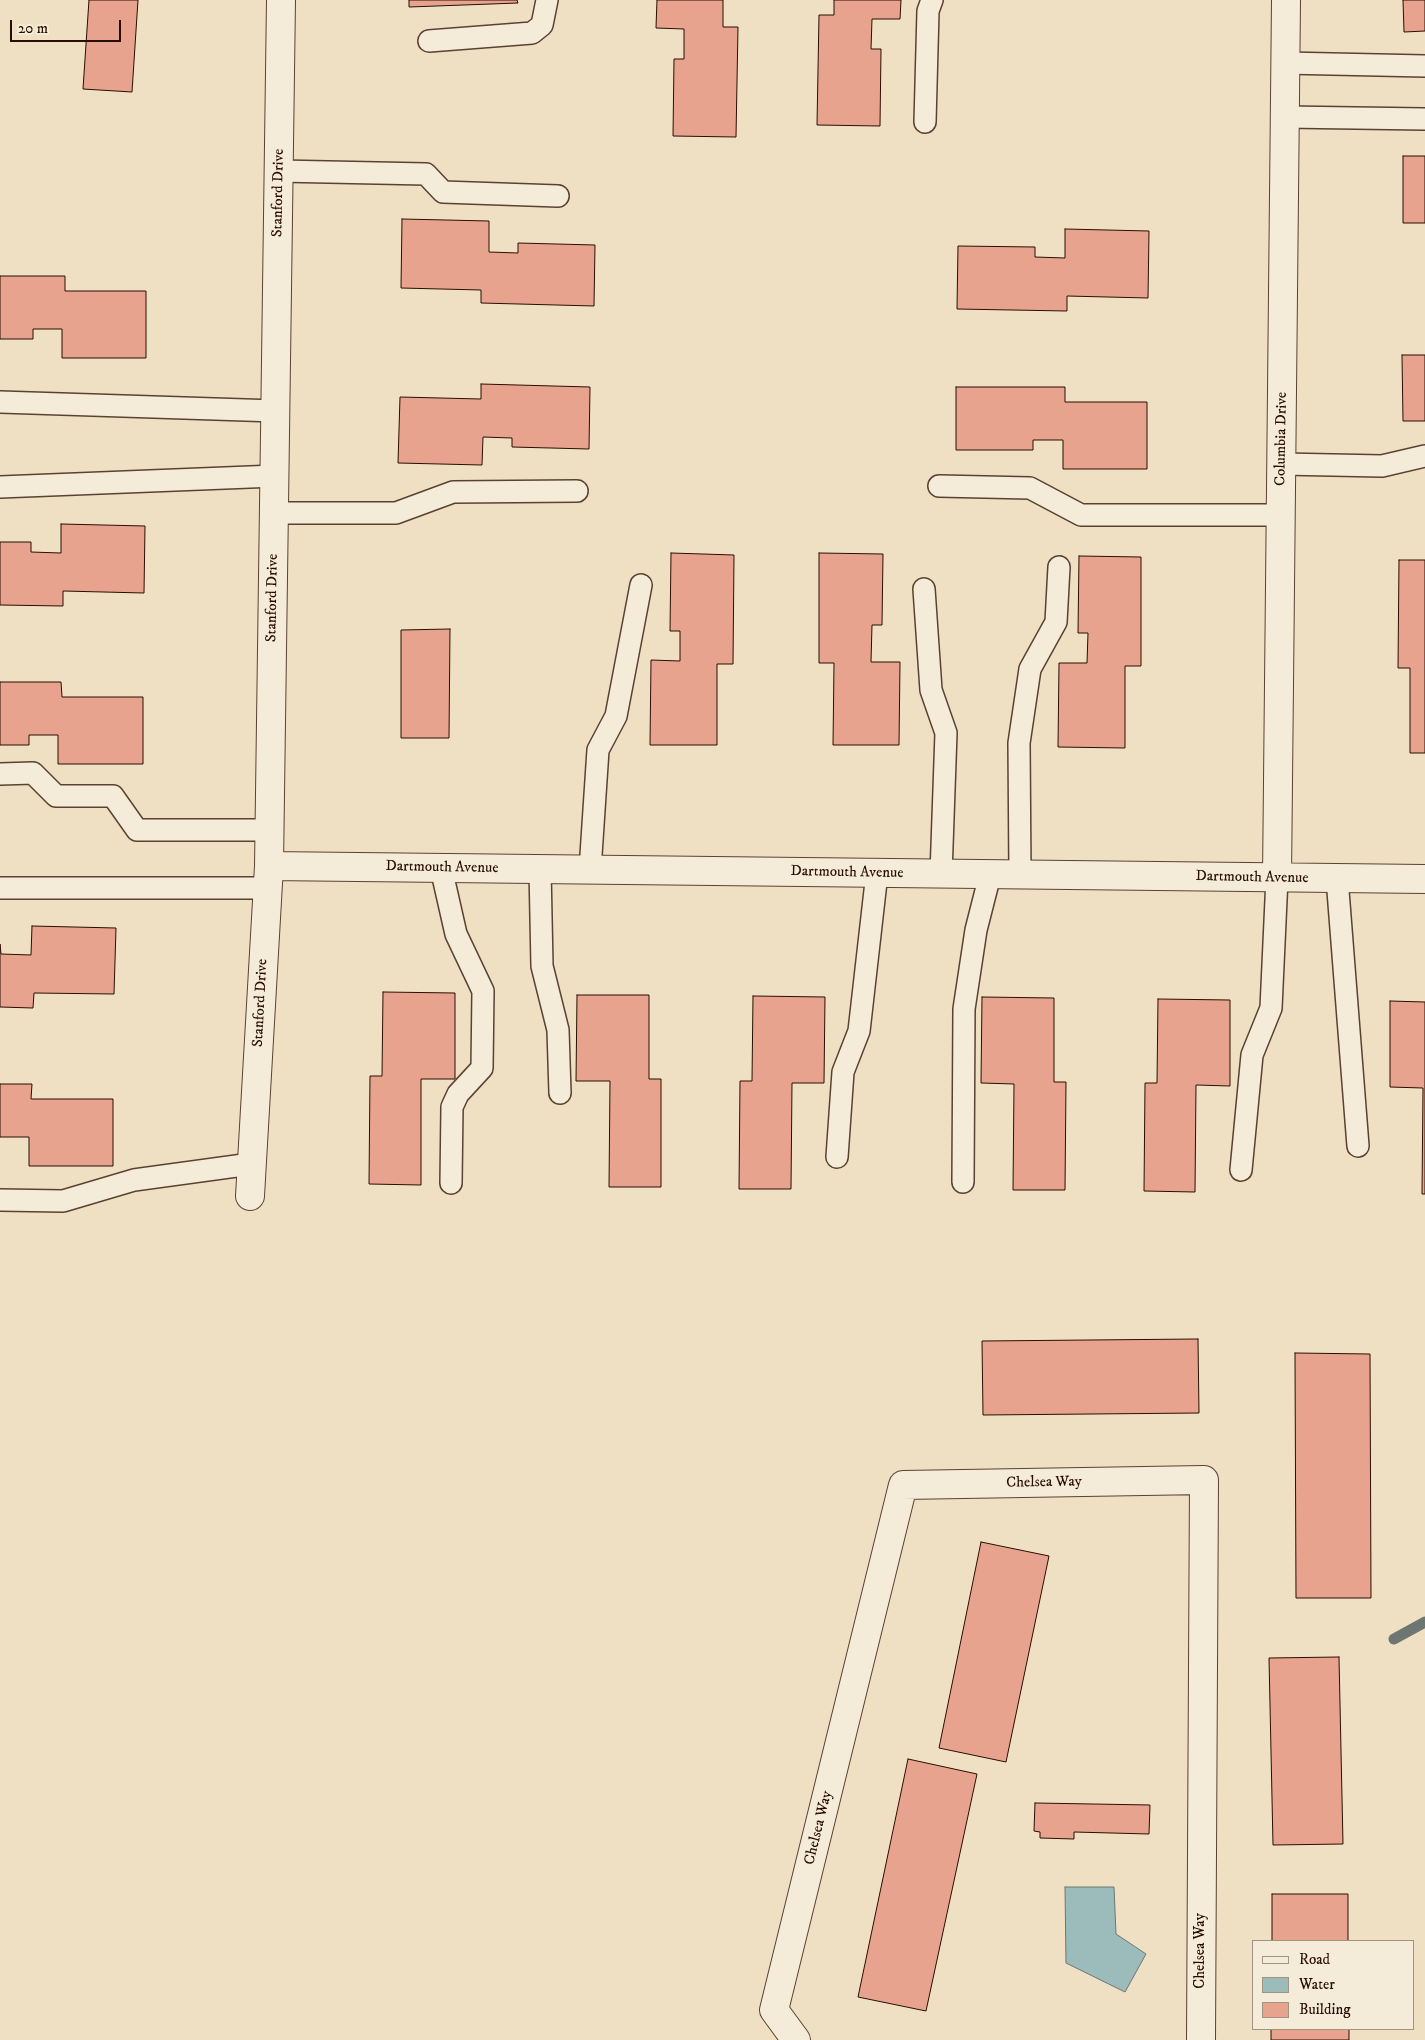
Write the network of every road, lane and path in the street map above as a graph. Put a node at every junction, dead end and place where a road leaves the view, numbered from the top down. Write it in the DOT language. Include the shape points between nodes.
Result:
graph roads {
  1 [pos="281,0"];
  2 [pos="547,0"];
  3 [pos="932,0"];
  4 [pos="1286,0"];
  5 [pos="429,41"];
  6 [pos="1285,63"];
  7 [pos="1425,66"];
  8 [pos="1285,117"];
  9 [pos="1425,119"];
  10 [pos="925,122"];
  11 [pos="279,171"];
  12 [pos="558,196"];
  13 [pos="0,402"];
  14 [pos="276,411"];
  15 [pos="1425,456"];
  16 [pos="1282,464"];
  17 [pos="274,476"];
  18 [pos="939,486"];
  19 [pos="0,487"];
  20 [pos="577,490"];
  21 [pos="274,513"];
  22 [pos="1281,515"];
  23 [pos="1059,567"];
  24 [pos="641,586"];
  25 [pos="924,589"];
  26 [pos="0,774"];
  27 [pos="270,830"];
  28 [pos="441,868"];
  29 [pos="540,869"];
  30 [pos="590,870"];
  31 [pos="877,873"];
  32 [pos="941,874"];
  33 [pos="990,875"];
  34 [pos="1020,875"];
  35 [pos="268,877"];
  36 [pos="1277,878"];
  37 [pos="1337,878"];
  38 [pos="1425,879"];
  39 [pos="0,888"];
  40 [pos="560,1093"];
  41 [pos="1358,1146"];
  42 [pos="837,1157"];
  43 [pos="251,1164"];
  44 [pos="1241,1170"];
  45 [pos="963,1182"];
  46 [pos="451,1183"];
  47 [pos="250,1196"];
  48 [pos="0,1200"];
  49 [pos="796,2040"];
  50 [pos="1201,2040"];
  1 -- 11 [label="street, Stanford Drive"];
  2 -- 5 [label="lane" via="542,25 532,34"];
  3 -- 10 [label="lane" via="928,11"];
  4 -- 6 [label="street, Columbia Drive"];
  6 -- 7 [label="lane"];
  6 -- 8 [label="street, Columbia Drive"];
  8 -- 9 [label="lane"];
  8 -- 16 [label="street, Columbia Drive"];
  11 -- 12 [label="lane" via="426,174 443,192"];
  11 -- 14 [label="street, Stanford Drive"];
  13 -- 14 [label="lane"];
  14 -- 17 [label="street, Stanford Drive"];
  15 -- 16 [label="lane" via="1382,466"];
  16 -- 22 [label="street, Columbia Drive"];
  17 -- 19 [label="lane"];
  17 -- 21 [label="street, Stanford Drive"];
  18 -- 22 [label="lane" via="1030,488 1080,515"];
  20 -- 21 [label="lane" via="453,492 396,513"];
  21 -- 27 [label="street, Stanford Drive"];
  22 -- 36 [label="street, Columbia Drive"];
  23 -- 34 [label="lane" via="1056,622 1030,669 1019,743"];
  24 -- 30 [label="lane" via="616,716 598,750"];
  25 -- 32 [label="lane" via="930,690 946,733"];
  26 -- 27 [label="lane" via="33,773 56,796 113,796 138,830"];
  27 -- 35 [label="street, Stanford Drive"];
  28 -- 29 [label="street, Dartmouth Avenue"];
  28 -- 35 [label="street, Dartmouth Avenue"];
  28 -- 46 [label="lane" via="456,934 483,991 482,1068 458,1094 452,1107"];
  29 -- 30 [label="street, Dartmouth Avenue"];
  29 -- 40 [label="lane" via="542,966 558,1030"];
  30 -- 31 [label="street, Dartmouth Avenue"];
  31 -- 32 [label="street, Dartmouth Avenue"];
  31 -- 42 [label="lane" via="859,1031 842,1072"];
  32 -- 33 [label="street, Dartmouth Avenue"];
  33 -- 34 [label="street, Dartmouth Avenue"];
  33 -- 45 [label="lane" via="976,930 964,1009"];
  34 -- 36 [label="street, Dartmouth Avenue"];
  35 -- 39 [label="lane"];
  35 -- 43 [label="street, Stanford Drive"];
  36 -- 37 [label="street, Dartmouth Avenue"];
  36 -- 44 [label="lane" via="1270,1008 1252,1054"];
  37 -- 38 [label="street, Dartmouth Avenue"];
  37 -- 41 [label="lane"];
  43 -- 47 [label="street, Stanford Drive"];
  43 -- 48 [label="lane" via="134,1180 63,1201"];
  49 -- 50 [label="street, Chelsea Way" via="774,2010 903,1485 1204,1480"];
}
